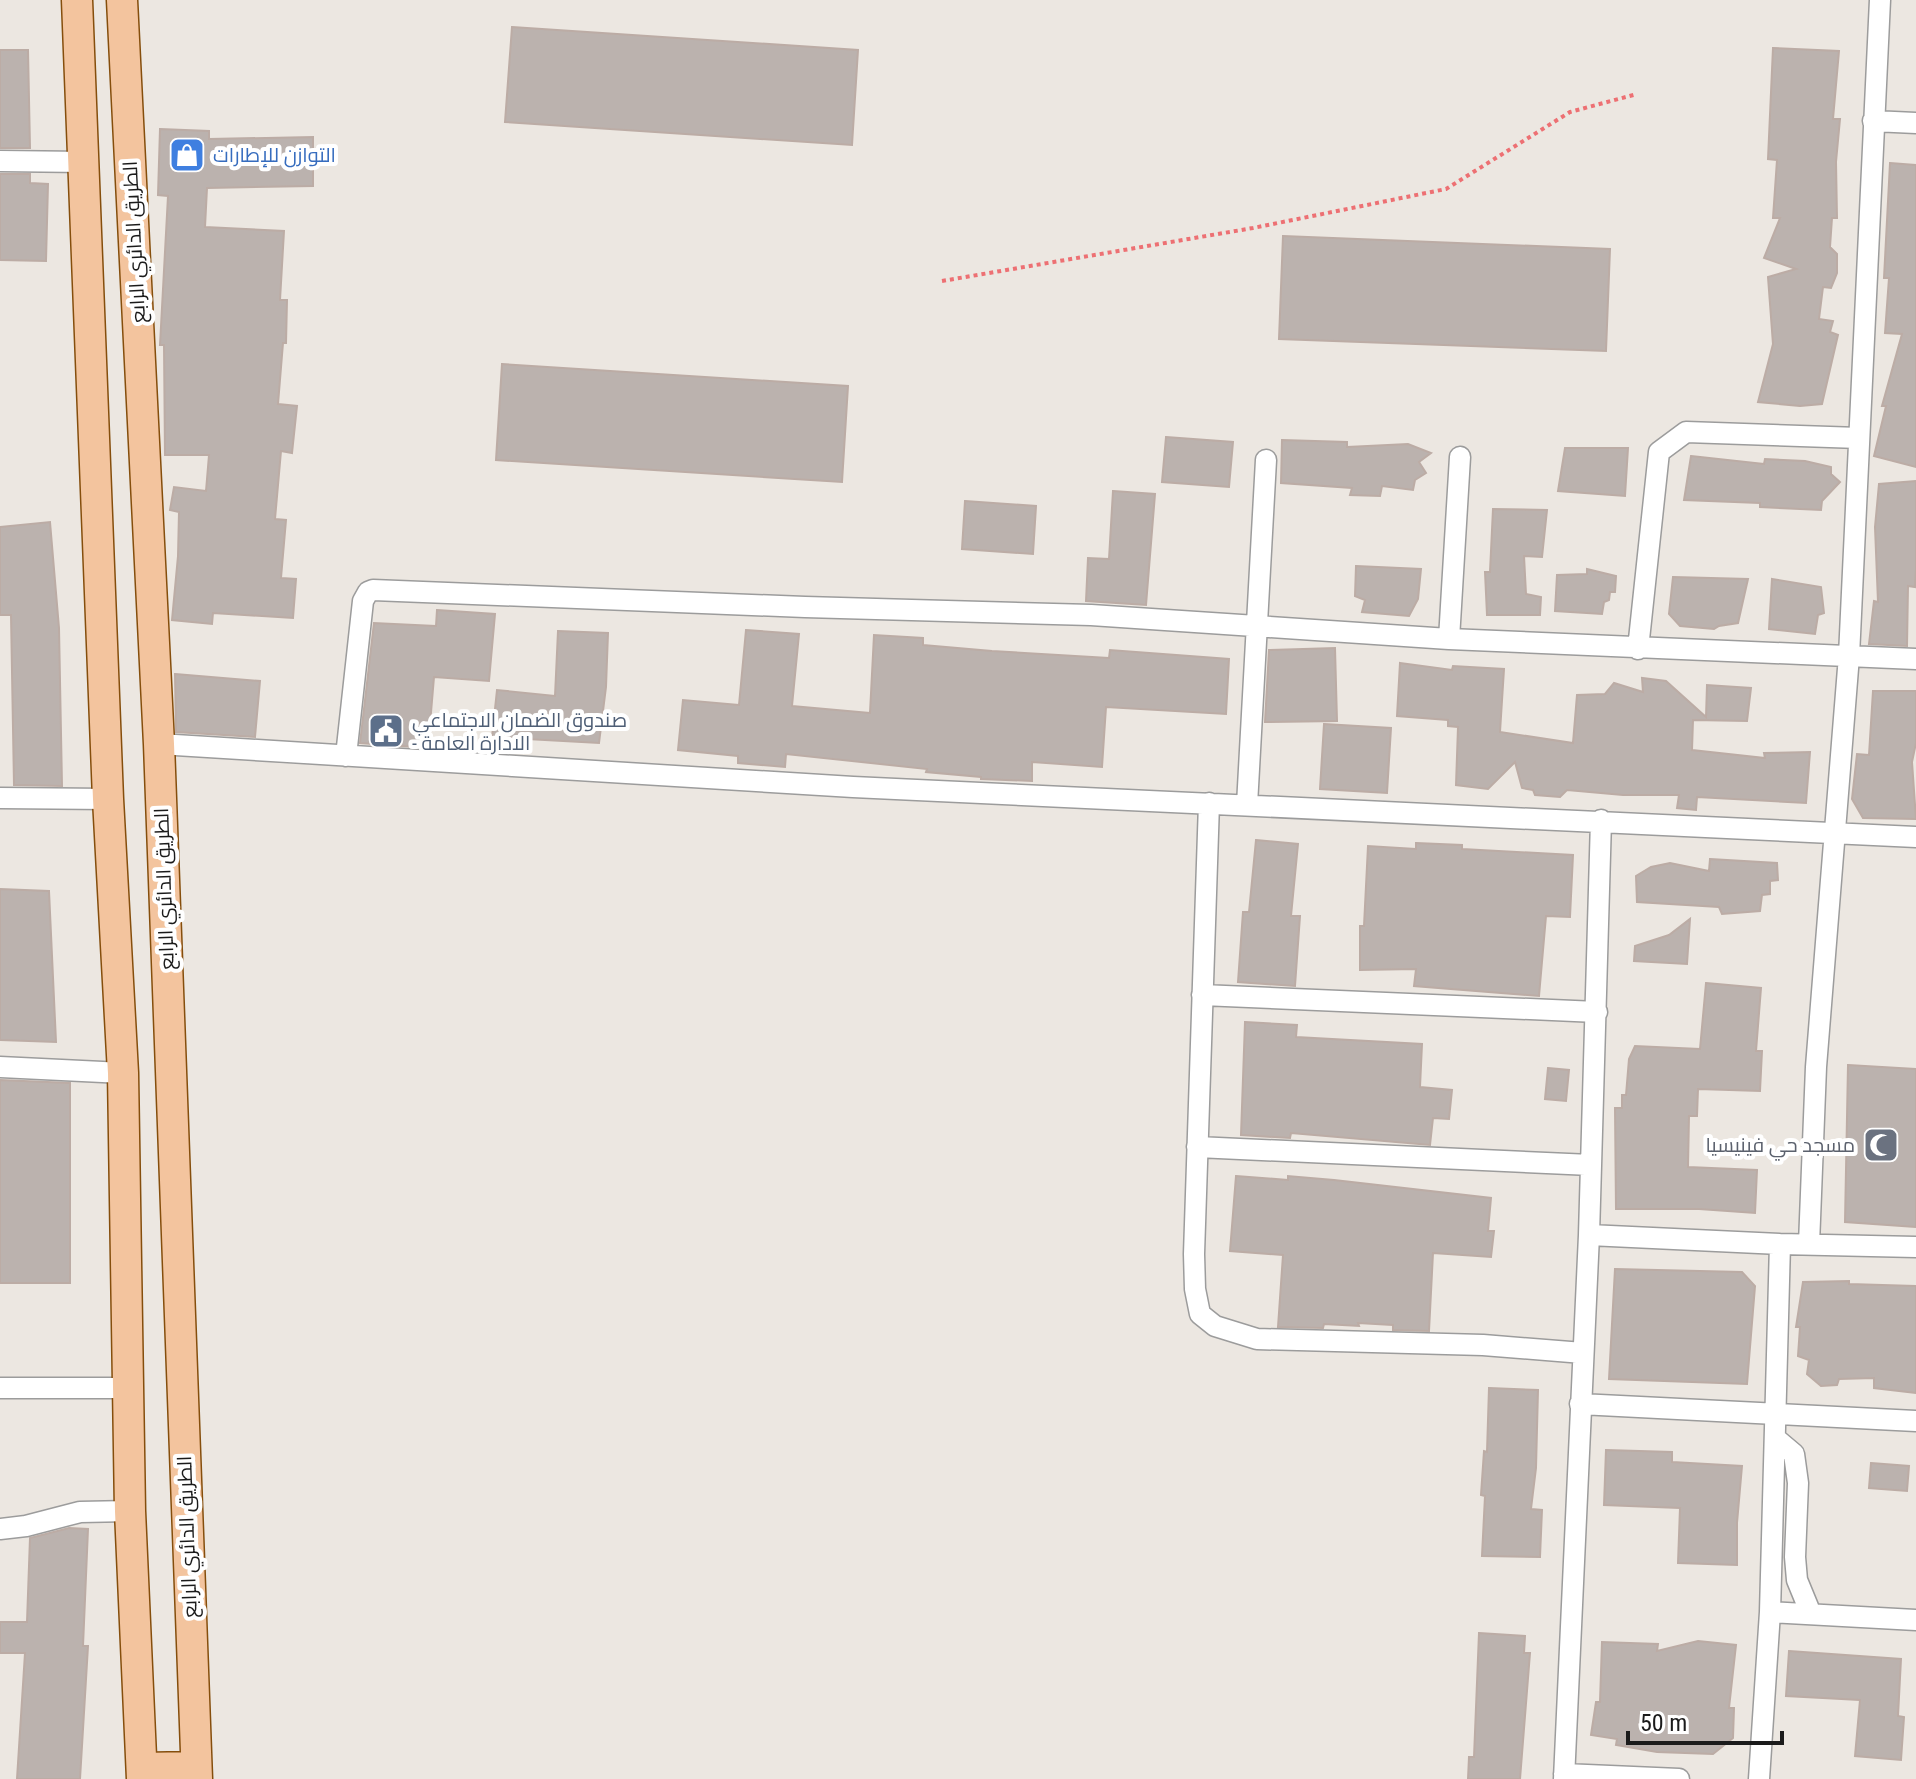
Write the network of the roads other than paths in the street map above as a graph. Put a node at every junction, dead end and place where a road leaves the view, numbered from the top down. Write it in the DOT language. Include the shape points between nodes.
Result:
graph roads {
  1 [pos="1880,0"];
  2 [pos="78,12"];
  3 [pos="122,14"];
  4 [pos="1873,121"];
  5 [pos="1916,123"];
  6 [pos="0,161"];
  7 [pos="85,162"];
  8 [pos="1859,438"];
  9 [pos="1460,457"];
  10 [pos="1266,460"];
  11 [pos="1255,625"];
  12 [pos="1449,639"];
  13 [pos="1638,649"];
  14 [pos="1849,656"];
  15 [pos="1916,659"];
  16 [pos="159,744"];
  17 [pos="346,756"];
  18 [pos="0,798"];
  19 [pos="108,799"];
  20 [pos="1209,803"];
  21 [pos="1247,805"];
  22 [pos="1601,820"];
  23 [pos="1833,834"];
  24 [pos="1916,837"];
  25 [pos="1202,995"];
  26 [pos="1597,1012"];
  27 [pos="0,1067"];
  28 [pos="123,1073"];
  29 [pos="1197,1147"];
  30 [pos="1591,1165"];
  31 [pos="1589,1235"];
  32 [pos="1780,1244"];
  33 [pos="1809,1244"];
  34 [pos="1916,1247"];
  35 [pos="1583,1353"];
  36 [pos="0,1388"];
  37 [pos="128,1388"];
  38 [pos="1580,1404"];
  39 [pos="1776,1414"];
  40 [pos="1916,1421"];
  41 [pos="1775,1438"];
  42 [pos="130,1511"];
  43 [pos="0,1529"];
  44 [pos="1770,1612"];
  45 [pos="1811,1614"];
  46 [pos="1916,1620"];
  47 [pos="196,1773"];
  48 [pos="142,1774"];
  49 [pos="1564,1776"];
  50 [pos="1679,1779"];
  51 [pos="1759,1779"];
  1 -- 4 [label="street"];
  2 -- 3 [label="main road" via="84,19"];
  2 -- 7 [label="main road"];
  3 -- 16 [label="main road, الطريق الدائري الرابع"];
  4 -- 5 [label="street"];
  4 -- 8 [label="street"];
  6 -- 7 [label="street"];
  7 -- 19 [label="main road"];
  8 -- 13 [label="street" via="1686,432 1659,452"];
  8 -- 14 [label="street"];
  9 -- 12 [label="street"];
  10 -- 11 [label="street"];
  11 -- 12 [label="street"];
  11 -- 17 [label="street" via="373,590 363,601"];
  11 -- 21 [label="street"];
  12 -- 13 [label="street"];
  13 -- 14 [label="street"];
  14 -- 15 [label="street"];
  14 -- 23 [label="street"];
  16 -- 17 [label="street"];
  16 -- 47 [label="main road, الطريق الدائري الرابع"];
  17 -- 20 [label="street"];
  18 -- 19 [label="street"];
  19 -- 28 [label="main road"];
  20 -- 21 [label="street"];
  20 -- 25 [label="street"];
  21 -- 22 [label="street"];
  22 -- 23 [label="street"];
  22 -- 26 [label="street"];
  23 -- 24 [label="street"];
  23 -- 33 [label="street"];
  25 -- 26 [label="street"];
  25 -- 29 [label="street"];
  26 -- 30 [label="street"];
  27 -- 28 [label="street"];
  28 -- 37 [label="main road"];
  29 -- 30 [label="street"];
  29 -- 35 [label="street" via="1195,1289 1200,1314 1215,1326 1257,1339"];
  30 -- 31 [label="street"];
  31 -- 32 [label="street"];
  31 -- 35 [label="street"];
  32 -- 33 [label="street"];
  32 -- 39 [label="street"];
  33 -- 34 [label="street"];
  35 -- 38 [label="street"];
  36 -- 37 [label="street"];
  37 -- 42 [label="main road"];
  38 -- 39 [label="street"];
  38 -- 49 [label="street"];
  39 -- 40 [label="street"];
  39 -- 41 [label="street"];
  41 -- 44 [label="street"];
  41 -- 45 [label="street" via="1794,1454 1797,1580"];
  42 -- 43 [label="street" via="80,1512"];
  42 -- 48 [label="main road"];
  44 -- 45 [label="street"];
  44 -- 51 [label="street"];
  45 -- 46 [label="street"];
  47 -- 48 [label="main road"];
  49 -- 50 [label="street"];
}
